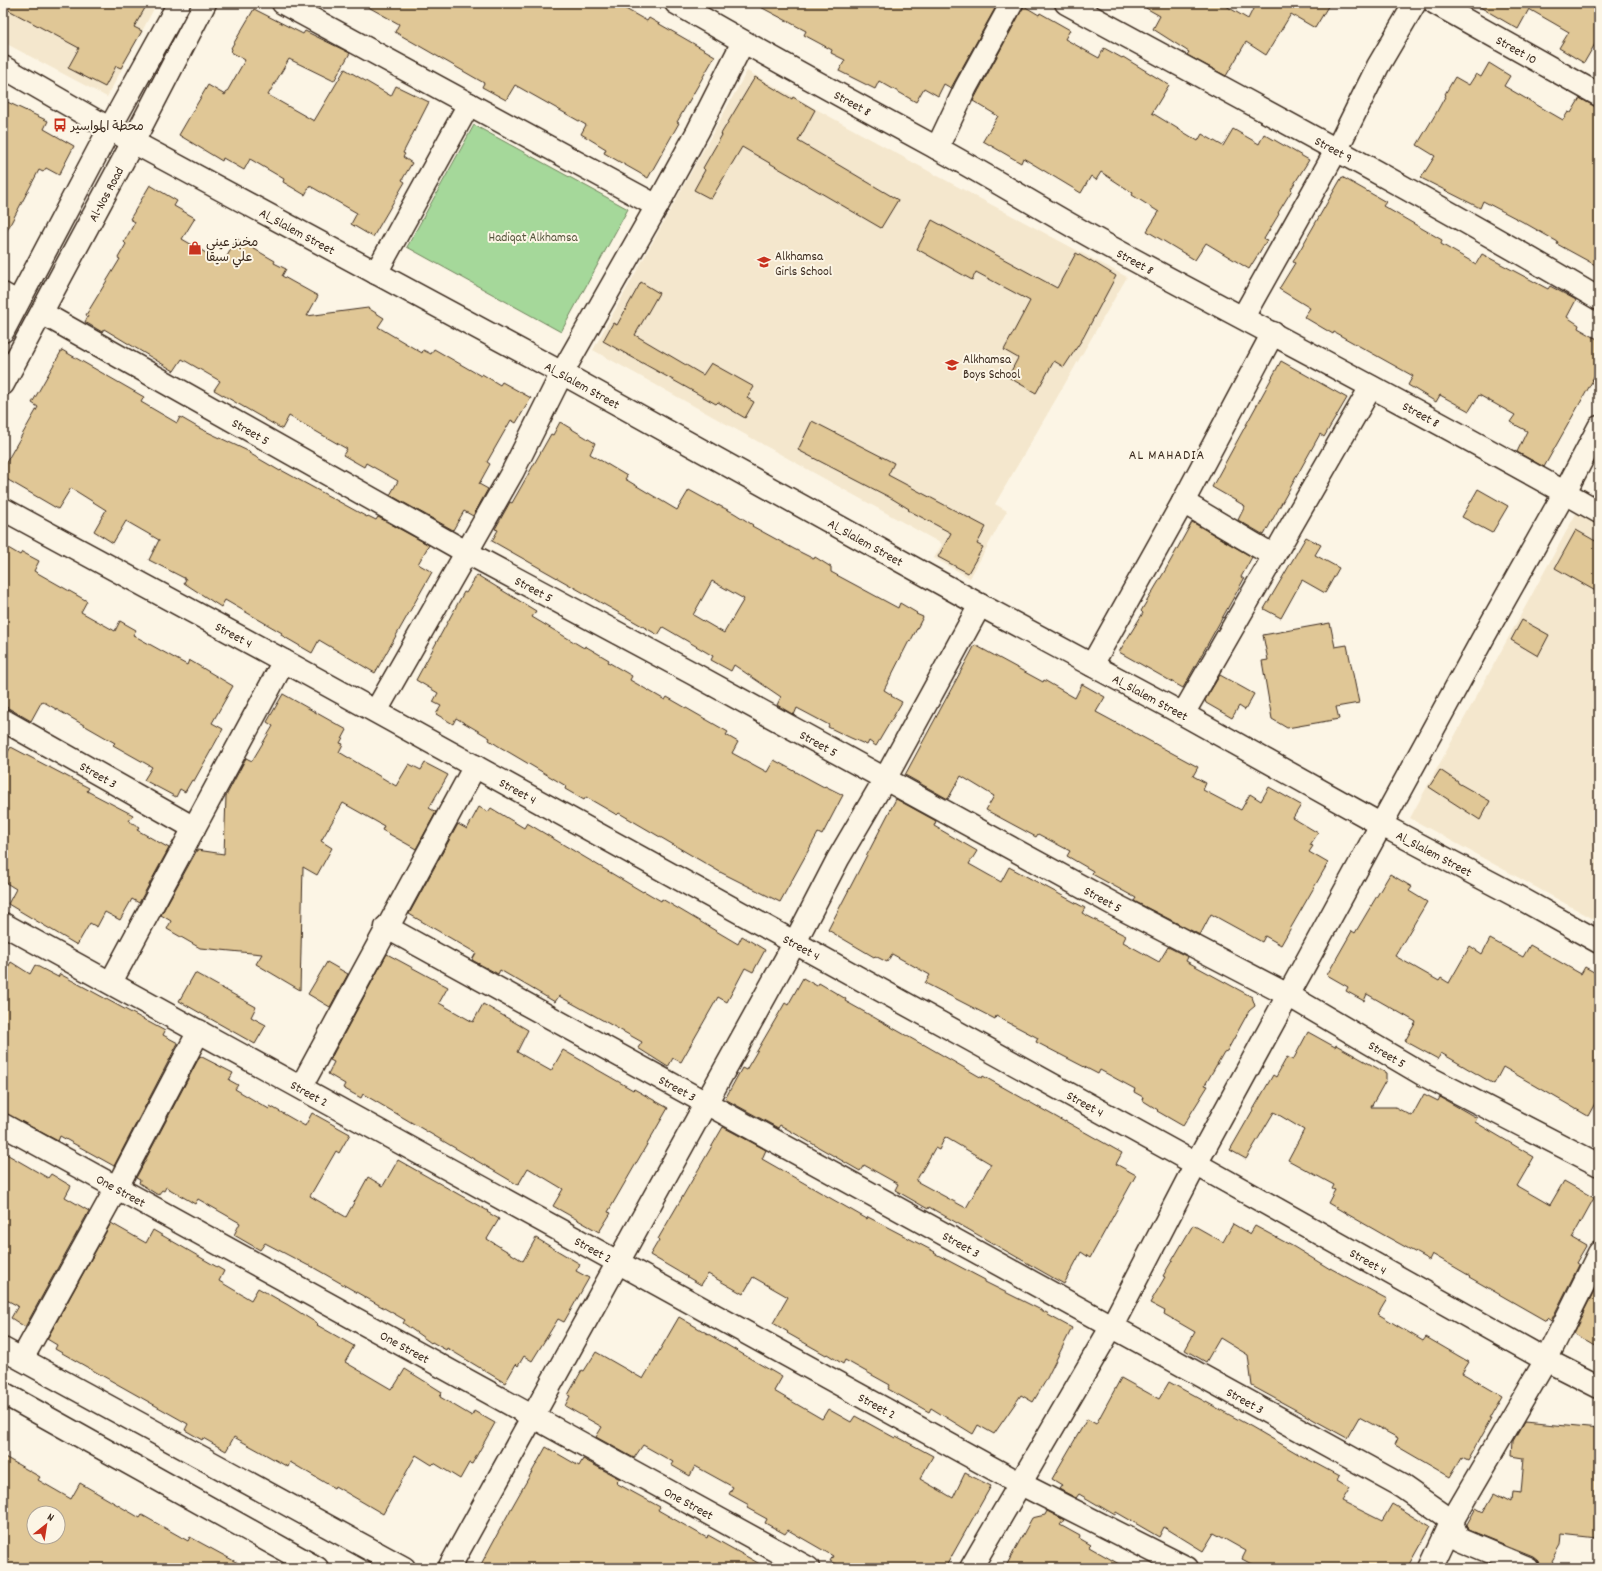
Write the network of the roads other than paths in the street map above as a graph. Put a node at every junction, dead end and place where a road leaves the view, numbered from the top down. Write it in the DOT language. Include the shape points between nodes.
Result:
graph roads {
  1 [pos="179,3"];
  2 [pos="205,3"];
  3 [pos="283,3"];
  4 [pos="676,3"];
  5 [pos="1012,3"];
  6 [pos="1066,3"];
  7 [pos="1415,3"];
  8 [pos="1435,3"];
  9 [pos="743,42"];
  10 [pos="3,67"];
  11 [pos="1599,95"];
  12 [pos="469,104"];
  13 [pos="110,128"];
  14 [pos="134,142"];
  15 [pos="937,148"];
  16 [pos="1337,149"];
  17 [pos="658,206"];
  18 [pos="376,273"];
  19 [pos="10,298"];
  20 [pos="1599,299"];
  21 [pos="42,313"];
  22 [pos="1243,317"];
  23 [pos="3,331"];
  24 [pos="1273,333"];
  25 [pos="562,373"];
  26 [pos="3,384"];
  27 [pos="1371,387"];
  28 [pos="1599,427"];
  29 [pos="1565,492"];
  30 [pos="1183,502"];
  31 [pos="3,509"];
  32 [pos="1599,512"];
  33 [pos="466,552"];
  34 [pos="1274,556"];
  35 [pos="980,605"];
  36 [pos="284,661"];
  37 [pos="1092,666"];
  38 [pos="376,711"];
  39 [pos="1183,714"];
  40 [pos="3,720"];
  41 [pos="474,766"];
  42 [pos="885,779"];
  43 [pos="1380,824"];
  44 [pos="194,828"];
  45 [pos="3,924"];
  46 [pos="386,927"];
  47 [pos="1599,942"];
  48 [pos="794,944"];
  49 [pos="111,982"];
  50 [pos="1288,995"];
  51 [pos="200,1031"];
  52 [pos="301,1087"];
  53 [pos="706,1103"];
  54 [pos="3,1125"];
  55 [pos="1196,1164"];
  56 [pos="1599,1165"];
  57 [pos="117,1188"];
  58 [pos="1599,1253"];
  59 [pos="619,1262"];
  60 [pos="1112,1326"];
  61 [pos="3,1349"];
  62 [pos="22,1359"];
  63 [pos="1546,1360"];
  64 [pos="1599,1387"];
  65 [pos="4,1395"];
  66 [pos="533,1417"];
  67 [pos="1020,1484"];
  68 [pos="1452,1521"];
  69 [pos="318,1568"];
  70 [pos="404,1568"];
  71 [pos="449,1568"];
  72 [pos="808,1568"];
  73 [pos="971,1568"];
  74 [pos="1187,1568"];
  75 [pos="1430,1568"];
  76 [pos="1528,1568"];
  1 -- 13 [label="street"];
  2 -- 14 [label="street, Al-Nos Road"];
  3 -- 12 [label="street"];
  4 -- 9 [label="street, Street 8"];
  5 -- 15 [label="street"];
  6 -- 16 [label="street, Street 9"];
  7 -- 16 [label="street" via="1378,66"];
  8 -- 11 [label="street, Street 10"];
  9 -- 15 [label="street, Street 8" via="850,103"];
  9 -- 17 [label="street"];
  10 -- 13 [label="street, Al_Slalem Street"];
  12 -- 17 [label="street"];
  12 -- 18 [label="street"];
  13 -- 14 [label="street, Al_Slalem Street"];
  13 -- 19 [label="street"];
  14 -- 18 [label="street, Al_Slalem Street"];
  14 -- 21 [label="street, Al-Nos Road"];
  15 -- 22 [label="street, Street 8" via="1109,246"];
  16 -- 20 [label="street, Street 9"];
  16 -- 22 [label="street"];
  17 -- 25 [label="street"];
  18 -- 25 [label="street, Al_Slalem Street"];
  19 -- 23 [label="street"];
  21 -- 26 [label="street, Al-Nos Road"];
  21 -- 33 [label="street, Street 5"];
  22 -- 24 [label="street, Street 8"];
  24 -- 27 [label="street, Street 8"];
  24 -- 30 [label="street"];
  25 -- 33 [label="street" via="513,471"];
  25 -- 35 [label="street, Al_Slalem Street"];
  27 -- 29 [label="street, Street 8"];
  27 -- 34 [label="street"];
  28 -- 29 [label="street"];
  29 -- 32 [label="street, Street 8"];
  29 -- 43 [label="street"];
  30 -- 34 [label="street"];
  30 -- 37 [label="street"];
  31 -- 36 [label="street, Street 4"];
  33 -- 38 [label="street"];
  33 -- 42 [label="street, Street 5"];
  34 -- 39 [label="street"];
  35 -- 37 [label="street, Al_Slalem Street"];
  35 -- 42 [label="street"];
  36 -- 38 [label="street, Street 4"];
  36 -- 44 [label="street"];
  37 -- 39 [label="street, Al_Slalem Street"];
  38 -- 41 [label="street, Street 4"];
  39 -- 43 [label="street, Al_Slalem Street"];
  40 -- 44 [label="street, Street 3"];
  41 -- 46 [label="street"];
  41 -- 48 [label="street, Street 4"];
  42 -- 48 [label="street" via="838,859"];
  42 -- 50 [label="street, Street 5" via="1115,905"];
  43 -- 47 [label="street, Al_Slalem Street"];
  43 -- 50 [label="street"];
  44 -- 49 [label="street"];
  45 -- 49 [label="street, Street 2"];
  46 -- 52 [label="street"];
  46 -- 53 [label="street, Street 3"];
  48 -- 53 [label="street"];
  48 -- 55 [label="street, Street 4"];
  49 -- 51 [label="street, Street 2"];
  50 -- 55 [label="street"];
  50 -- 56 [label="street, Street 5" via="1424,1075"];
  51 -- 52 [label="street, Street 2"];
  51 -- 57 [label="street"];
  52 -- 59 [label="street, Street 2"];
  53 -- 59 [label="street"];
  53 -- 60 [label="street, Street 3"];
  54 -- 57 [label="street, One Street"];
  55 -- 60 [label="street"];
  55 -- 63 [label="street, Street 4"];
  57 -- 62 [label="street"];
  57 -- 66 [label="street, One Street"];
  58 -- 63 [label="street"];
  59 -- 66 [label="street"];
  59 -- 67 [label="street, Street 2"];
  60 -- 67 [label="street"];
  60 -- 68 [label="street, Street 3" via="1402,1486"];
  61 -- 62 [label="street"];
  62 -- 70 [label="street"];
  63 -- 64 [label="street, Street 4"];
  63 -- 68 [label="street"];
  65 -- 69 [label="street"];
  66 -- 71 [label="street"];
  66 -- 72 [label="street, One Street"];
  67 -- 73 [label="street"];
  67 -- 74 [label="street, Street 2"];
  68 -- 75 [label="street"];
  68 -- 76 [label="street, Street 3" via="1459,1538"];
}
